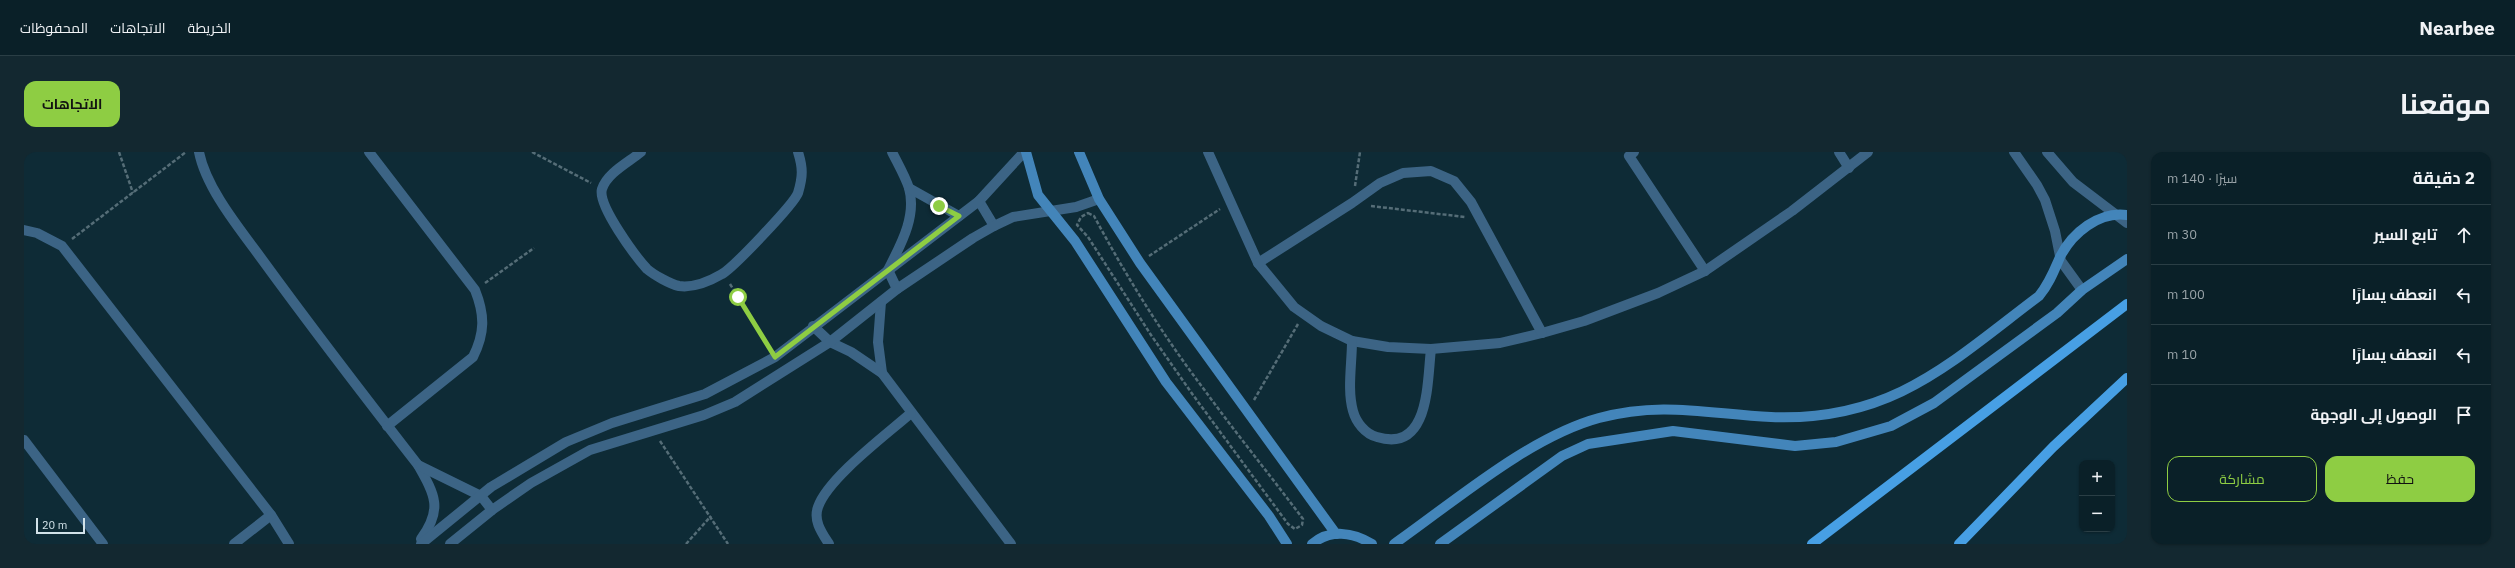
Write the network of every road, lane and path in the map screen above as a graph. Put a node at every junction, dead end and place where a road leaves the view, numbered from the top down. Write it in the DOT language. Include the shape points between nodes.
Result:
graph roads {
  1 [pos="119,152"];
  2 [pos="187,152"];
  3 [pos="199,152"];
  4 [pos="369,152"];
  5 [pos="532,152"];
  6 [pos="641,152"];
  7 [pos="798,152"];
  8 [pos="892,152"];
  9 [pos="1025,152"];
  10 [pos="1079,152"];
  11 [pos="1208,152"];
  12 [pos="1360,152"];
  13 [pos="1634,152"];
  14 [pos="1838,152"];
  15 [pos="1868,152"];
  16 [pos="2014,152"];
  17 [pos="2048,153"];
  18 [pos="1849,168"];
  19 [pos="909,188"];
  20 [pos="602,189"];
  21 [pos="133,193"];
  22 [pos="1099,199"];
  23 [pos="979,201"];
  24 [pos="1230,202"];
  25 [pos="1352,203"];
  26 [pos="1048,210"];
  27 [pos="2116,213"];
  28 [pos="2127,215"];
  29 [pos="959,216"];
  30 [pos="1482,219"];
  31 [pos="2127,223"];
  32 [pos="994,226"];
  33 [pos="1100,226"];
  34 [pos="24,230"];
  35 [pos="62,246"];
  36 [pos="534,248"];
  37 [pos="2061,256"];
  38 [pos="2127,259"];
  39 [pos="1140,263"];
  40 [pos="1258,263"];
  41 [pos="888,270"];
  42 [pos="1705,271"];
  43 [pos="723,274"];
  44 [pos="897,289"];
  45 [pos="475,290"];
  46 [pos="2082,290"];
  47 [pos="881,302"];
  48 [pos="2127,304"];
  49 [pos="1304,313"];
  50 [pos="813,326"];
  51 [pos="1542,333"];
  52 [pos="1352,341"];
  53 [pos="830,342"];
  54 [pos="1431,349"];
  55 [pos="775,357"];
  56 [pos="882,373"];
  57 [pos="2127,378"];
  58 [pos="911,413"];
  59 [pos="1247,413"];
  60 [pos="387,426"];
  61 [pos="653,431"];
  62 [pos="24,440"];
  63 [pos="418,465"];
  64 [pos="481,496"];
  65 [pos="492,510"];
  66 [pos="271,515"];
  67 [pos="710,516"];
  68 [pos="1336,534"];
  69 [pos="103,544"];
  70 [pos="234,544"];
  71 [pos="288,544"];
  72 [pos="419,544"];
  73 [pos="450,544"];
  74 [pos="686,544"];
  75 [pos="728,544"];
  76 [pos="829,544"];
  77 [pos="1011,544"];
  78 [pos="1287,544"];
  79 [pos="1312,544"];
  80 [pos="1372,544"];
  81 [pos="1394,544"];
  82 [pos="1440,544"];
  83 [pos="1812,544"];
  84 [pos="1959,544"];
  1 -- 21 [label="path"];
  2 -- 21 [label="path"];
  3 -- 60 [label="street" via="202,169 240,228"];
  4 -- 45 [label="street"];
  5 -- 20 [label="path"];
  6 -- 20 [label="street" via="614,173"];
  7 -- 43 [label="street" via="804,169 797,194 788,209"];
  8 -- 19 [label="street"];
  9 -- 23 [label="street"];
  9 -- 26 [label="street" via="1038,195"];
  10 -- 22 [label="street"];
  11 -- 24 [label="street"];
  12 -- 25 [label="path"];
  13 -- 42 [label="street" via="1629,156"];
  14 -- 18 [label="street"];
  15 -- 18 [label="street"];
  16 -- 37 [label="street" via="2045,200"];
  17 -- 27 [label="street" via="2073,182"];
  18 -- 42 [label="street"];
  19 -- 29 [label="street"];
  19 -- 41 [label="street" via="911,201 905,234"];
  20 -- 43 [label="street" via="610,217 648,269 678,286 691,286"];
  21 -- 35 [label="path"];
  22 -- 26 [label="street" via="1076,207"];
  22 -- 39 [label="street"];
  23 -- 29 [label="street"];
  23 -- 32 [label="street"];
  24 -- 39 [label="path"];
  24 -- 40 [label="street"];
  25 -- 30 [label="path"];
  25 -- 30 [label="street" via="1372,187 1391,177 1417,170 1431,171 1454,181"];
  25 -- 40 [label="street"];
  26 -- 32 [label="street" via="1013,217"];
  26 -- 78 [label="street" via="1075,241 1166,382 1269,516"];
  27 -- 28 [label="street"];
  27 -- 31 [label="street"];
  27 -- 37 [label="street" via="2088,225 2074,238"];
  29 -- 41 [label="street"];
  30 -- 51 [label="street"];
  32 -- 44 [label="street"];
  33 -- 33 [label="path" via="1094,216 1088,213 1080,217 1077,225 1110,269 1176,371 1288,524 1295,529 1302,525 1303,518 1202,388 1156,321"];
  34 -- 35 [label="street" via="37,233"];
  35 -- 66 [label="street"];
  36 -- 45 [label="path"];
  37 -- 46 [label="street" via="2068,274"];
  37 -- 81 [label="street" via="2047,287 2039,296 1930,378 1902,393 1876,404 1818,416 1771,417 1668,408 1630,411 1599,418 1566,430 1534,446"];
  38 -- 46 [label="street"];
  39 -- 59 [label="street"];
  40 -- 49 [label="street" via="1294,307"];
  41 -- 44 [label="street"];
  41 -- 50 [label="street"];
  42 -- 51 [label="street" via="1658,293 1584,321"];
  43 -- 55 [label="path"];
  44 -- 47 [label="street"];
  45 -- 60 [label="street" via="482,306 484,324 481,341 473,357"];
  46 -- 82 [label="street" via="2057,313 1970,378 1934,403 1891,426 1836,442 1794,446 1673,431 1588,444 1556,460"];
  47 -- 53 [label="street"];
  47 -- 56 [label="street" via="878,342"];
  48 -- 83 [label="main road"];
  49 -- 52 [label="street" via="1321,326"];
  49 -- 59 [label="path"];
  50 -- 53 [label="street"];
  50 -- 55 [label="street"];
  51 -- 54 [label="street" via="1500,343"];
  52 -- 54 [label="street"];
  52 -- 54 [label="street" via="1353,411 1357,422 1365,431 1375,437 1387,439 1410,432 1418,424 1423,413"];
  53 -- 56 [label="street"];
  53 -- 61 [label="street" via="735,402"];
  55 -- 64 [label="street" via="705,394 612,423 566,442"];
  56 -- 58 [label="street"];
  57 -- 84 [label="main road" via="2053,447"];
  58 -- 76 [label="street" via="848,469 823,498 818,508 817,519 820,531"];
  58 -- 77 [label="street"];
  59 -- 68 [label="street"];
  60 -- 63 [label="street"];
  61 -- 65 [label="street" via="590,450 532,483"];
  61 -- 67 [label="path"];
  62 -- 69 [label="street"];
  63 -- 64 [label="street"];
  63 -- 72 [label="street" via="433,491 434,511 433,523"];
  64 -- 65 [label="street"];
  64 -- 72 [label="street"];
  65 -- 73 [label="street"];
  66 -- 70 [label="street"];
  66 -- 71 [label="street"];
  67 -- 74 [label="path"];
  67 -- 75 [label="path"];
  68 -- 79 [label="street"];
  68 -- 80 [label="street" via="1361,537"];
}
